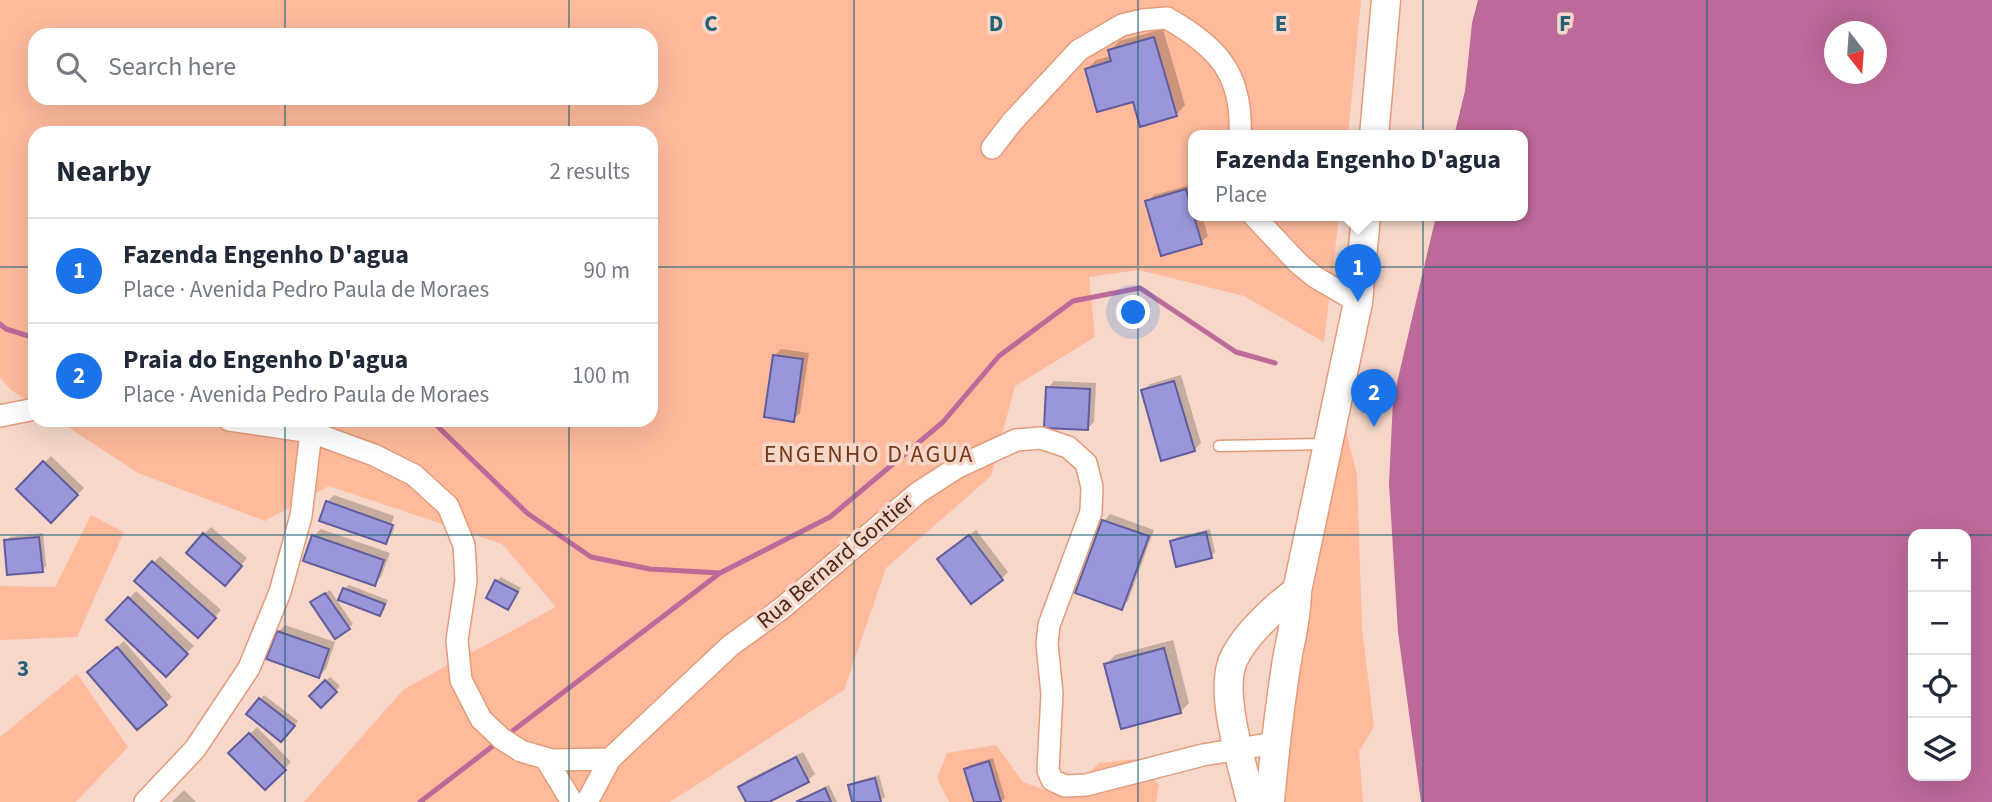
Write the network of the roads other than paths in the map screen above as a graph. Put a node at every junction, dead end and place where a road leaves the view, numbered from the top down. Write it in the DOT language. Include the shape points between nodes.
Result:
graph roads {
  1 [pos="1385,0"];
  2 [pos="1168,9"];
  3 [pos="1240,130"];
  4 [pos="1374,130"];
  5 [pos="992,148"];
  6 [pos="1259,221"];
  7 [pos="1365,221"];
  8 [pos="1357,302"];
  9 [pos="28,410"];
  10 [pos="0,416"];
  11 [pos="277,427"];
  12 [pos="311,432"];
  13 [pos="1328,444"];
  14 [pos="1219,446"];
  15 [pos="1297,591"];
  16 [pos="1253,633"];
  17 [pos="1289,648"];
  18 [pos="1275,743"];
  19 [pos="1239,747"];
  20 [pos="546,759"];
  21 [pos="610,759"];
  22 [pos="145,802"];
  23 [pos="572,802"];
  24 [pos="587,802"];
  25 [pos="1251,802"];
  26 [pos="1270,802"];
  1 -- 4 [label="main road"];
  2 -- 3 [label="street" via="1216,53 1231,76 1241,103"];
  2 -- 5 [label="street" via="1122,25 1079,50"];
  6 -- 8 [label="street" via="1307,270"];
  7 -- 8 [label="main road"];
  8 -- 13 [label="main road"];
  9 -- 10 [label="street"];
  11 -- 12 [label="street"];
  12 -- 20 [label="street" via="414,475 448,506 464,545 466,581 457,640 461,680 481,719 502,739"];
  12 -- 22 [label="street" via="300,516 280,593 249,668 195,749"];
  13 -- 14 [label="lane"];
  13 -- 15 [label="main road"];
  15 -- 16 [label="main road"];
  15 -- 17 [label="main road"];
  16 -- 17 [label="main road"];
  16 -- 19 [label="main road" via="1232,664 1229,683 1230,716"];
  17 -- 18 [label="main road"];
  18 -- 19 [label="street, Rua Bernard Gontier"];
  18 -- 26 [label="main road"];
  19 -- 21 [label="street, Rua Bernard Gontier" via="1086,785 1065,786 1052,780 1048,770 1049,625 1091,512 1092,488 1086,463 1068,447 1041,438 1016,440 958,467 919,492 781,609 730,646"];
  19 -- 25 [label="main road"];
  20 -- 21 [label="street"];
  20 -- 23 [label="street"];
  21 -- 24 [label="street, Rua Bernard Gontier"];
}
